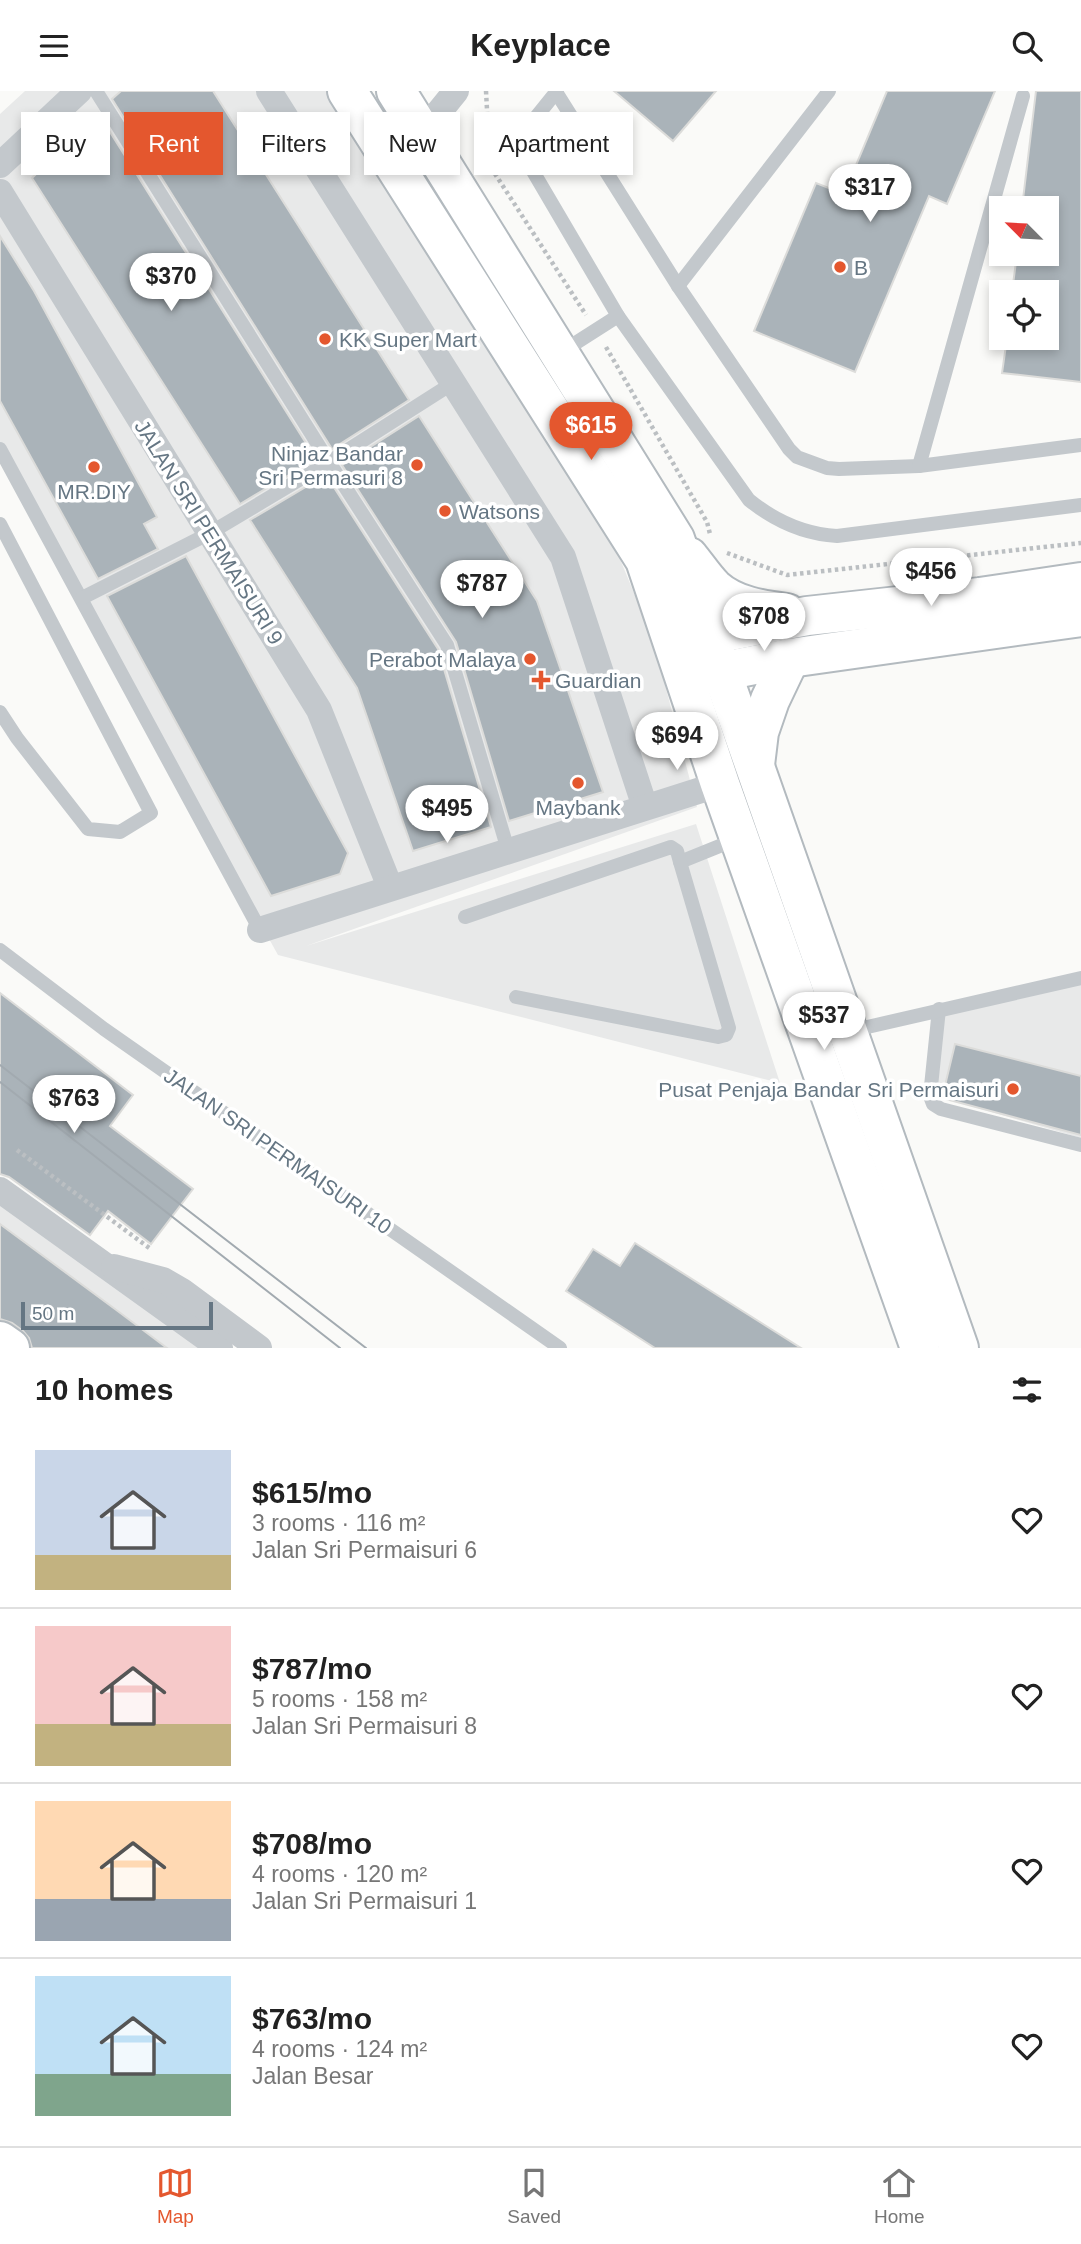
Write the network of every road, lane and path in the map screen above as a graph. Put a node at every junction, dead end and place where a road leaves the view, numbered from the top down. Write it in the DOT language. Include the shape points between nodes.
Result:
graph roads {
  1 [pos="79,91"];
  2 [pos="96,91"];
  3 [pos="269,91"];
  4 [pos="347,91"];
  5 [pos="396,91"];
  6 [pos="456,91"];
  7 [pos="556,91"];
  8 [pos="829,91"];
  9 [pos="1023,96"];
  10 [pos="409,112"];
  11 [pos="438,112"];
  12 [pos="364,117"];
  13 [pos="0,165"];
  14 [pos="402,175"];
  15 [pos="448,175"];
  16 [pos="0,192"];
  17 [pos="678,286"];
  18 [pos="618,316"];
  19 [pos="559,354"];
  20 [pos="453,383"];
  21 [pos="1081,445"];
  22 [pos="0,449"];
  23 [pos="328,462"];
  24 [pos="919,466"];
  25 [pos="1081,505"];
  26 [pos="0,524"];
  27 [pos="210,533"];
  28 [pos="675,540"];
  29 [pos="1081,543"];
  30 [pos="726,552"];
  31 [pos="1081,582"];
  32 [pos="82,598"];
  33 [pos="807,616"];
  34 [pos="1081,617"];
  35 [pos="790,658"];
  36 [pos="705,661"];
  37 [pos="0,712"];
  38 [pos="755,769"];
  39 [pos="720,784"];
  40 [pos="648,805"];
  41 [pos="739,839"];
  42 [pos="508,850"];
  43 [pos="680,862"];
  44 [pos="390,887"];
  45 [pos="465,918"];
  46 [pos="260,930"];
  47 [pos="0,950"];
  48 [pos="1081,978"];
  49 [pos="516,997"];
  50 [pos="939,1009"];
  51 [pos="848,1031"];
  52 [pos="1081,1145"];
  53 [pos="0,1191"];
  54 [pos="102,1264"];
  55 [pos="933,1331"];
  56 [pos="0,1341"];
  57 [pos="10,1348"];
  58 [pos="220,1348"];
  59 [pos="259,1348"];
  60 [pos="560,1348"];
  1 -- 13 [label="street"];
  2 -- 23 [label="lane"];
  3 -- 20 [label="street"];
  4 -- 12 [label="street"];
  5 -- 10 [label="street"];
  6 -- 11 [label="street"];
  7 -- 17 [label="lane"];
  7 -- 18 [label="lane" via="524,132 524,156"];
  8 -- 17 [label="lane"];
  9 -- 24 [label="lane"];
  14 -- 36 [label="street" via="645,560 672,642"];
  15 -- 19 [label="street"];
  16 -- 27 [label="street, JALAN SRI PERMAISURI 9"];
  17 -- 24 [label="lane" via="797,457 827,468"];
  18 -- 19 [label="lane"];
  18 -- 25 [label="lane" via="749,500 765,513 811,534 837,536"];
  19 -- 28 [label="street"];
  20 -- 23 [label="lane"];
  20 -- 40 [label="street" via="563,557"];
  21 -- 24 [label="lane"];
  22 -- 32 [label="lane"];
  23 -- 27 [label="lane"];
  23 -- 42 [label="lane" via="447,645"];
  26 -- 37 [label="lane" via="151,813 120,832 88,829"];
  27 -- 32 [label="lane"];
  27 -- 44 [label="street, JALAN SRI PERMAISURI 9" via="319,710"];
  28 -- 33 [label="street" via="715,589 731,599 752,608"];
  28 -- 36 [label="street"];
  29 -- 30 [label="path" via="787,575"];
  31 -- 33 [label="street"];
  32 -- 46 [label="lane"];
  33 -- 36 [label="street" via="739,628"];
  34 -- 35 [label="street"];
  35 -- 36 [label="street"];
  35 -- 38 [label="street" via="759,733"];
  36 -- 38 [label="street"];
  36 -- 39 [label="street"];
  38 -- 51 [label="street"];
  39 -- 40 [label="street"];
  39 -- 41 [label="street"];
  40 -- 42 [label="street"];
  41 -- 43 [label="lane"];
  41 -- 55 [label="street"];
  42 -- 44 [label="street"];
  43 -- 45 [label="lane" via="671,848"];
  43 -- 49 [label="lane" via="729,1028 726,1035"];
  44 -- 46 [label="street"];
  47 -- 60 [label="lane, JALAN SRI PERMAISURI 10" via="184,1086"];
  48 -- 50 [label="lane"];
  50 -- 51 [label="lane"];
  50 -- 52 [label="lane" via="933,1104"];
  51 -- 55 [label="street"];
  53 -- 54 [label="street"];
  54 -- 58 [label="street"];
  54 -- 59 [label="street" via="163,1280"];
  56 -- 57 [label="street"];
}
